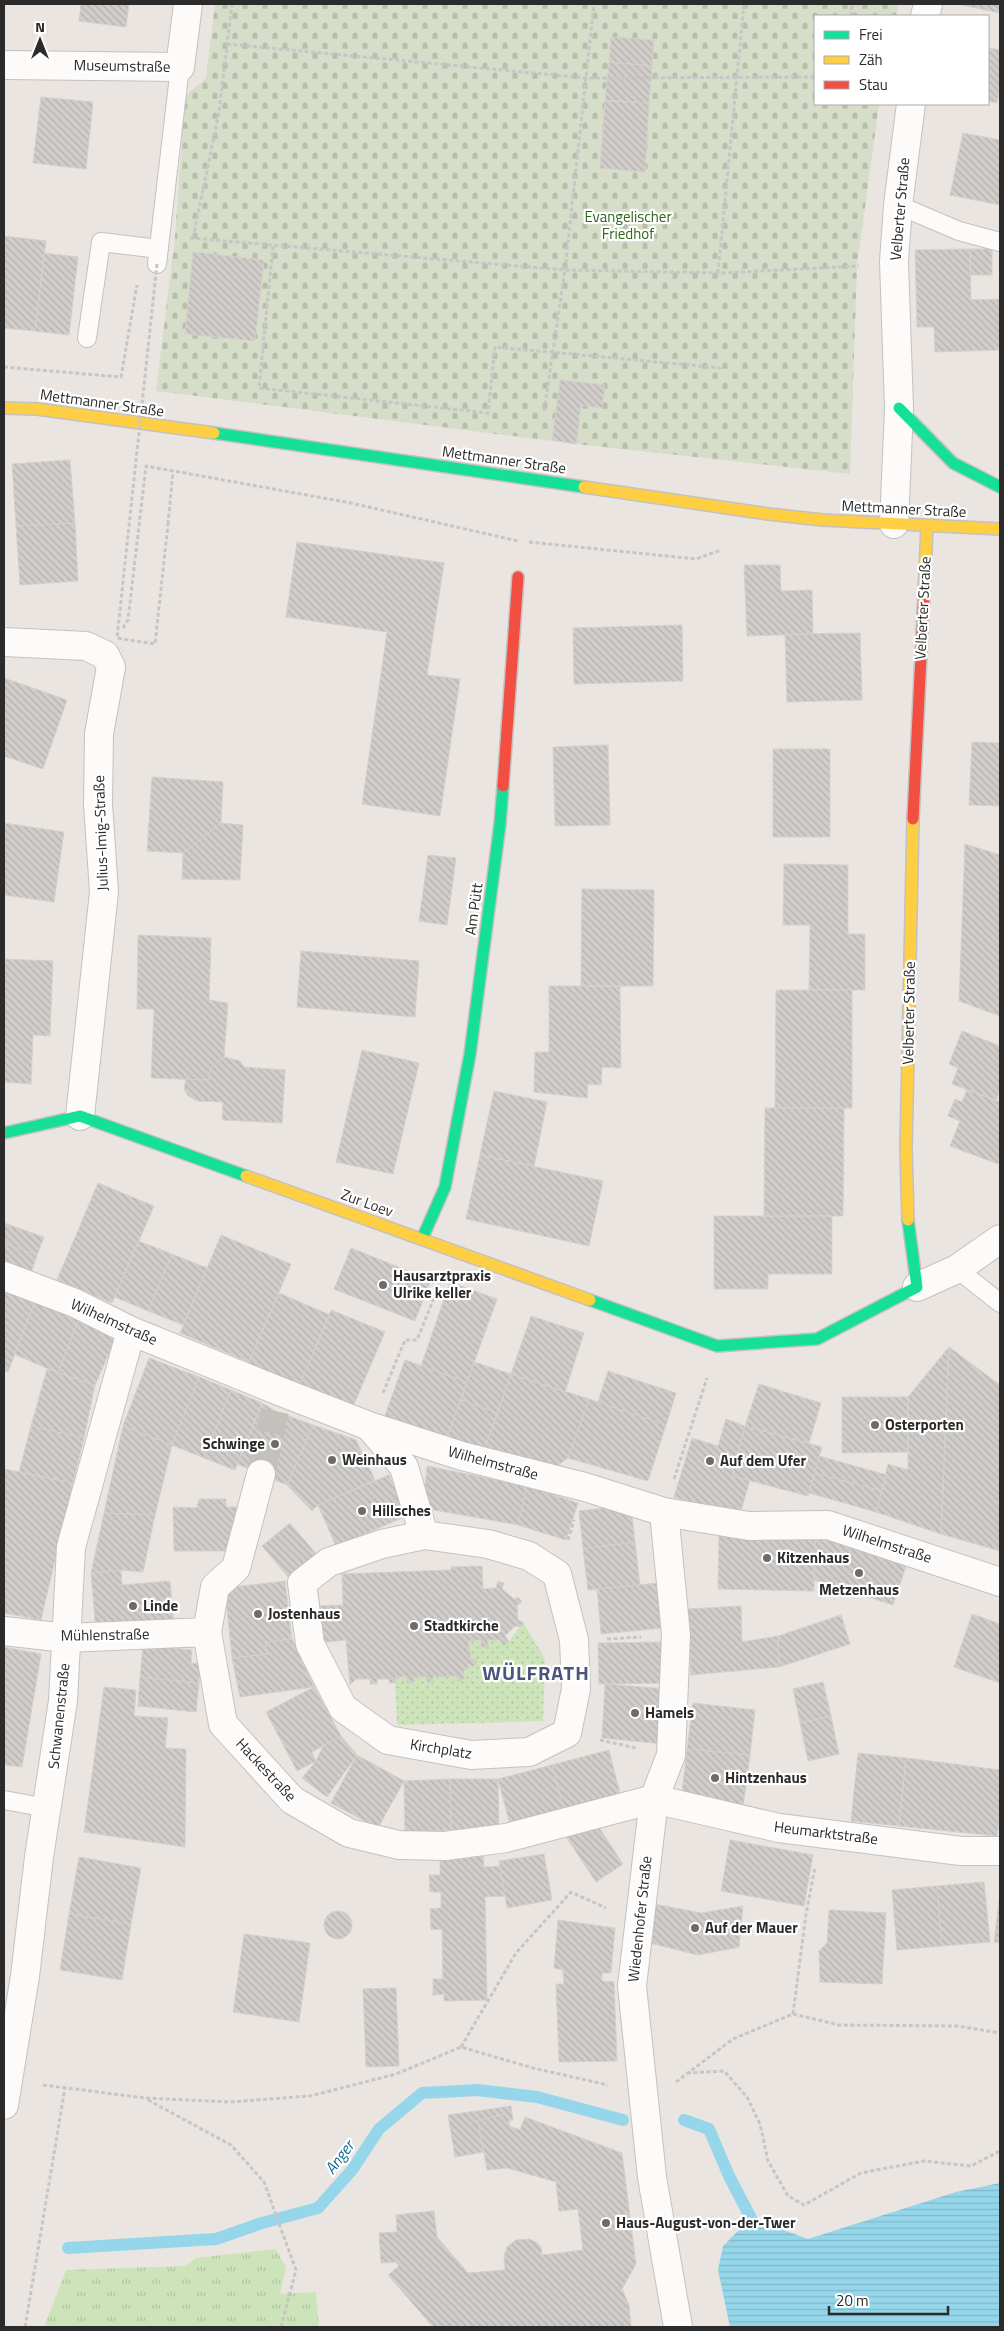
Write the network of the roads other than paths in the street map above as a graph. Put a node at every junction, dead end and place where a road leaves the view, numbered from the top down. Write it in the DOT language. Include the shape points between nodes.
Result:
graph roads {
  1 [pos="188,4"];
  2 [pos="4,65"];
  3 [pos="180,67"];
  4 [pos="910,105"];
  5 [pos="898,205"];
  6 [pos="1000,242"];
  7 [pos="87,338"];
  8 [pos="4,408"];
  9 [pos="899,408"];
  10 [pos="1000,488"];
  11 [pos="894,524"];
  12 [pos="927,526"];
  13 [pos="1000,530"];
  14 [pos="518,577"];
  15 [pos="4,642"];
  16 [pos="80,1116"];
  17 [pos="4,1133"];
  18 [pos="422,1238"];
  19 [pos="1000,1239"];
  20 [pos="957,1269"];
  21 [pos="4,1276"];
  22 [pos="917,1287"];
  23 [pos="1000,1303"];
  24 [pos="131,1331"];
  25 [pos="369,1426"];
  26 [pos="260,1474"];
  27 [pos="664,1512"];
  28 [pos="424,1535"];
  29 [pos="1000,1582"];
  30 [pos="4,1631"];
  31 [pos="206,1632"];
  32 [pos="66,1638"];
  33 [pos="654,1799"];
  34 [pos="4,1800"];
  35 [pos="47,1808"];
  36 [pos="1000,1851"];
  37 [pos="6,2092"];
  38 [pos="678,2327"];
  1 -- 3 [label="street"];
  2 -- 3 [label="street, Museumstraße"];
  3 -- 7 [label="lane" via="158,249 101,242"];
  4 -- 5 [label="street, Velberter Straße"];
  5 -- 6 [label="lane" via="959,231"];
  5 -- 9 [label="street, Velberter Straße" via="894,262"];
  8 -- 11 [label="street, Mettmanner Straße" via="37,409 325,448 768,514"];
  9 -- 10 [label="street" via="953,463"];
  9 -- 11 [label="street, Velberter Straße"];
  11 -- 12 [label="street, Mettmanner Straße"];
  12 -- 13 [label="street, Mettmanner Straße"];
  12 -- 22 [label="street, Velberter Straße" via="910,857 906,1148 908,1229"];
  14 -- 18 [label="street, Am Pütt" via="500,824 470,1054 445,1187"];
  15 -- 16 [label="street, Julius-Imig-Straße" via="86,646 105,656 111,667 100,734 98,804 104,892"];
  16 -- 17 [label="street, Zur Loev"];
  16 -- 18 [label="street, Zur Loev"];
  18 -- 22 [label="street, Zur Loev" via="717,1346 817,1339"];
  19 -- 20 [label="street"];
  20 -- 22 [label="street"];
  20 -- 23 [label="lane"];
  21 -- 24 [label="street, Wilhelmstraße" via="75,1303"];
  24 -- 25 [label="street, Wilhelmstraße" via="277,1401"];
  24 -- 32 [label="street, Schwanenstraße" via="71,1547"];
  25 -- 27 [label="street, Wilhelmstraße" via="462,1456 585,1487"];
  25 -- 28 [label="street" via="404,1467"];
  26 -- 31 [label="street, Hackestraße" via="236,1568 215,1587"];
  27 -- 29 [label="street, Wilhelmstraße" via="749,1526 828,1525"];
  27 -- 33 [label="street, Wiedenhofer Straße" via="676,1635 671,1756"];
  28 -- 28 [label="street, Kirchplatz" via="488,1544 530,1556 557,1574 574,1640 576,1689 567,1733 529,1752 470,1756 388,1740 343,1708 310,1644 302,1583 329,1562 382,1544"];
  30 -- 32 [label="street, Mühlenstraße"];
  31 -- 32 [label="street, Mühlenstraße"];
  31 -- 33 [label="street, Hackestraße" via="223,1724 292,1800 348,1833 399,1845 445,1846 506,1838"];
  32 -- 35 [label="street, Schwanenstraße" via="62,1701"];
  33 -- 36 [label="street, Heumarktstraße" via="779,1828 961,1851"];
  33 -- 38 [label="street, Wiedenhofer Straße" via="632,1986 652,2177"];
  34 -- 35 [label="lane"];
  35 -- 37 [label="street, Schwanenstraße"];
}
